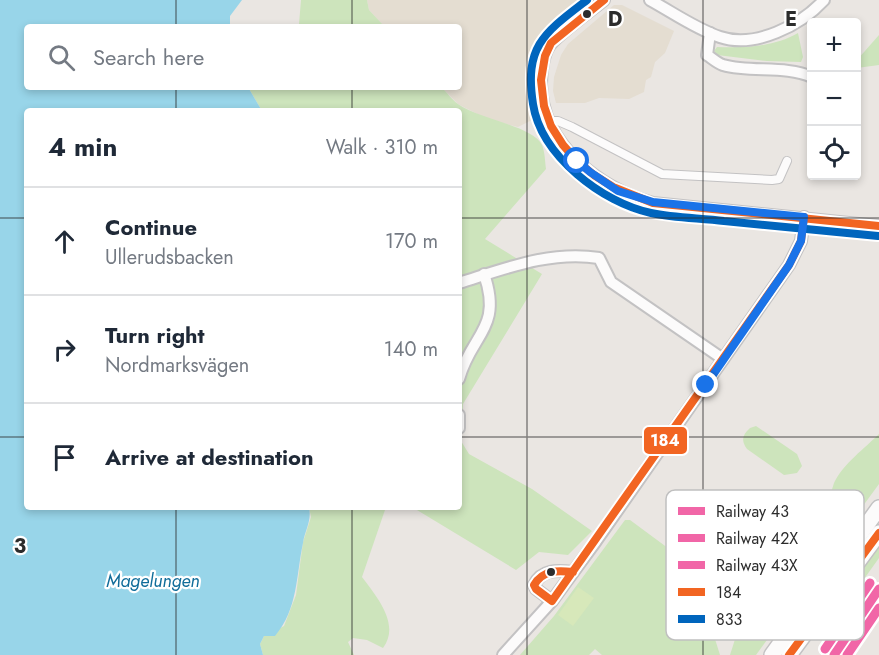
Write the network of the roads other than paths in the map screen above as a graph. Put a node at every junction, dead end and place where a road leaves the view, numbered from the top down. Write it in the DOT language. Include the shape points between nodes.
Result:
graph roads {
  1 [pos="604,0"];
  2 [pos="650,0"];
  3 [pos="824,0"];
  4 [pos="710,33"];
  5 [pos="807,75"];
  6 [pos="549,121"];
  7 [pos="787,161"];
  8 [pos="804,217"];
  9 [pos="879,226"];
  10 [pos="484,274"];
  11 [pos="462,282"];
  12 [pos="723,359"];
  13 [pos="462,373"];
  14 [pos="879,508"];
  15 [pos="864,529"];
  16 [pos="879,533"];
  17 [pos="864,553"];
  18 [pos="573,572"];
  19 [pos="552,601"];
  20 [pos="783,640"];
  21 [pos="800,640"];
  22 [pos="503,655"];
  23 [pos="772,655"];
  24 [pos="789,655"];
  1 -- 6 [label="street" via="548,47 541,96"];
  2 -- 4 [label="street"];
  3 -- 4 [label="street" via="800,21 759,38 737,40"];
  4 -- 5 [label="street" via="707,55 720,64"];
  6 -- 7 [label="street" via="572,127 662,174 772,180 779,178"];
  6 -- 8 [label="street" via="564,147 583,167 635,198"];
  8 -- 9 [label="street"];
  8 -- 12 [label="street" via="801,241 792,259"];
  10 -- 11 [label="street"];
  10 -- 12 [label="street" via="542,259 580,255 599,258 611,282"];
  10 -- 13 [label="street" via="491,293 491,309"];
  12 -- 18 [label="street"];
  14 -- 15 [label="main road"];
  16 -- 17 [label="main road"];
  18 -- 19 [label="street"];
  18 -- 19 [label="street" via="555,570 537,580 536,589"];
  19 -- 22 [label="street"];
  20 -- 23 [label="main road"];
  21 -- 24 [label="main road"];
}
